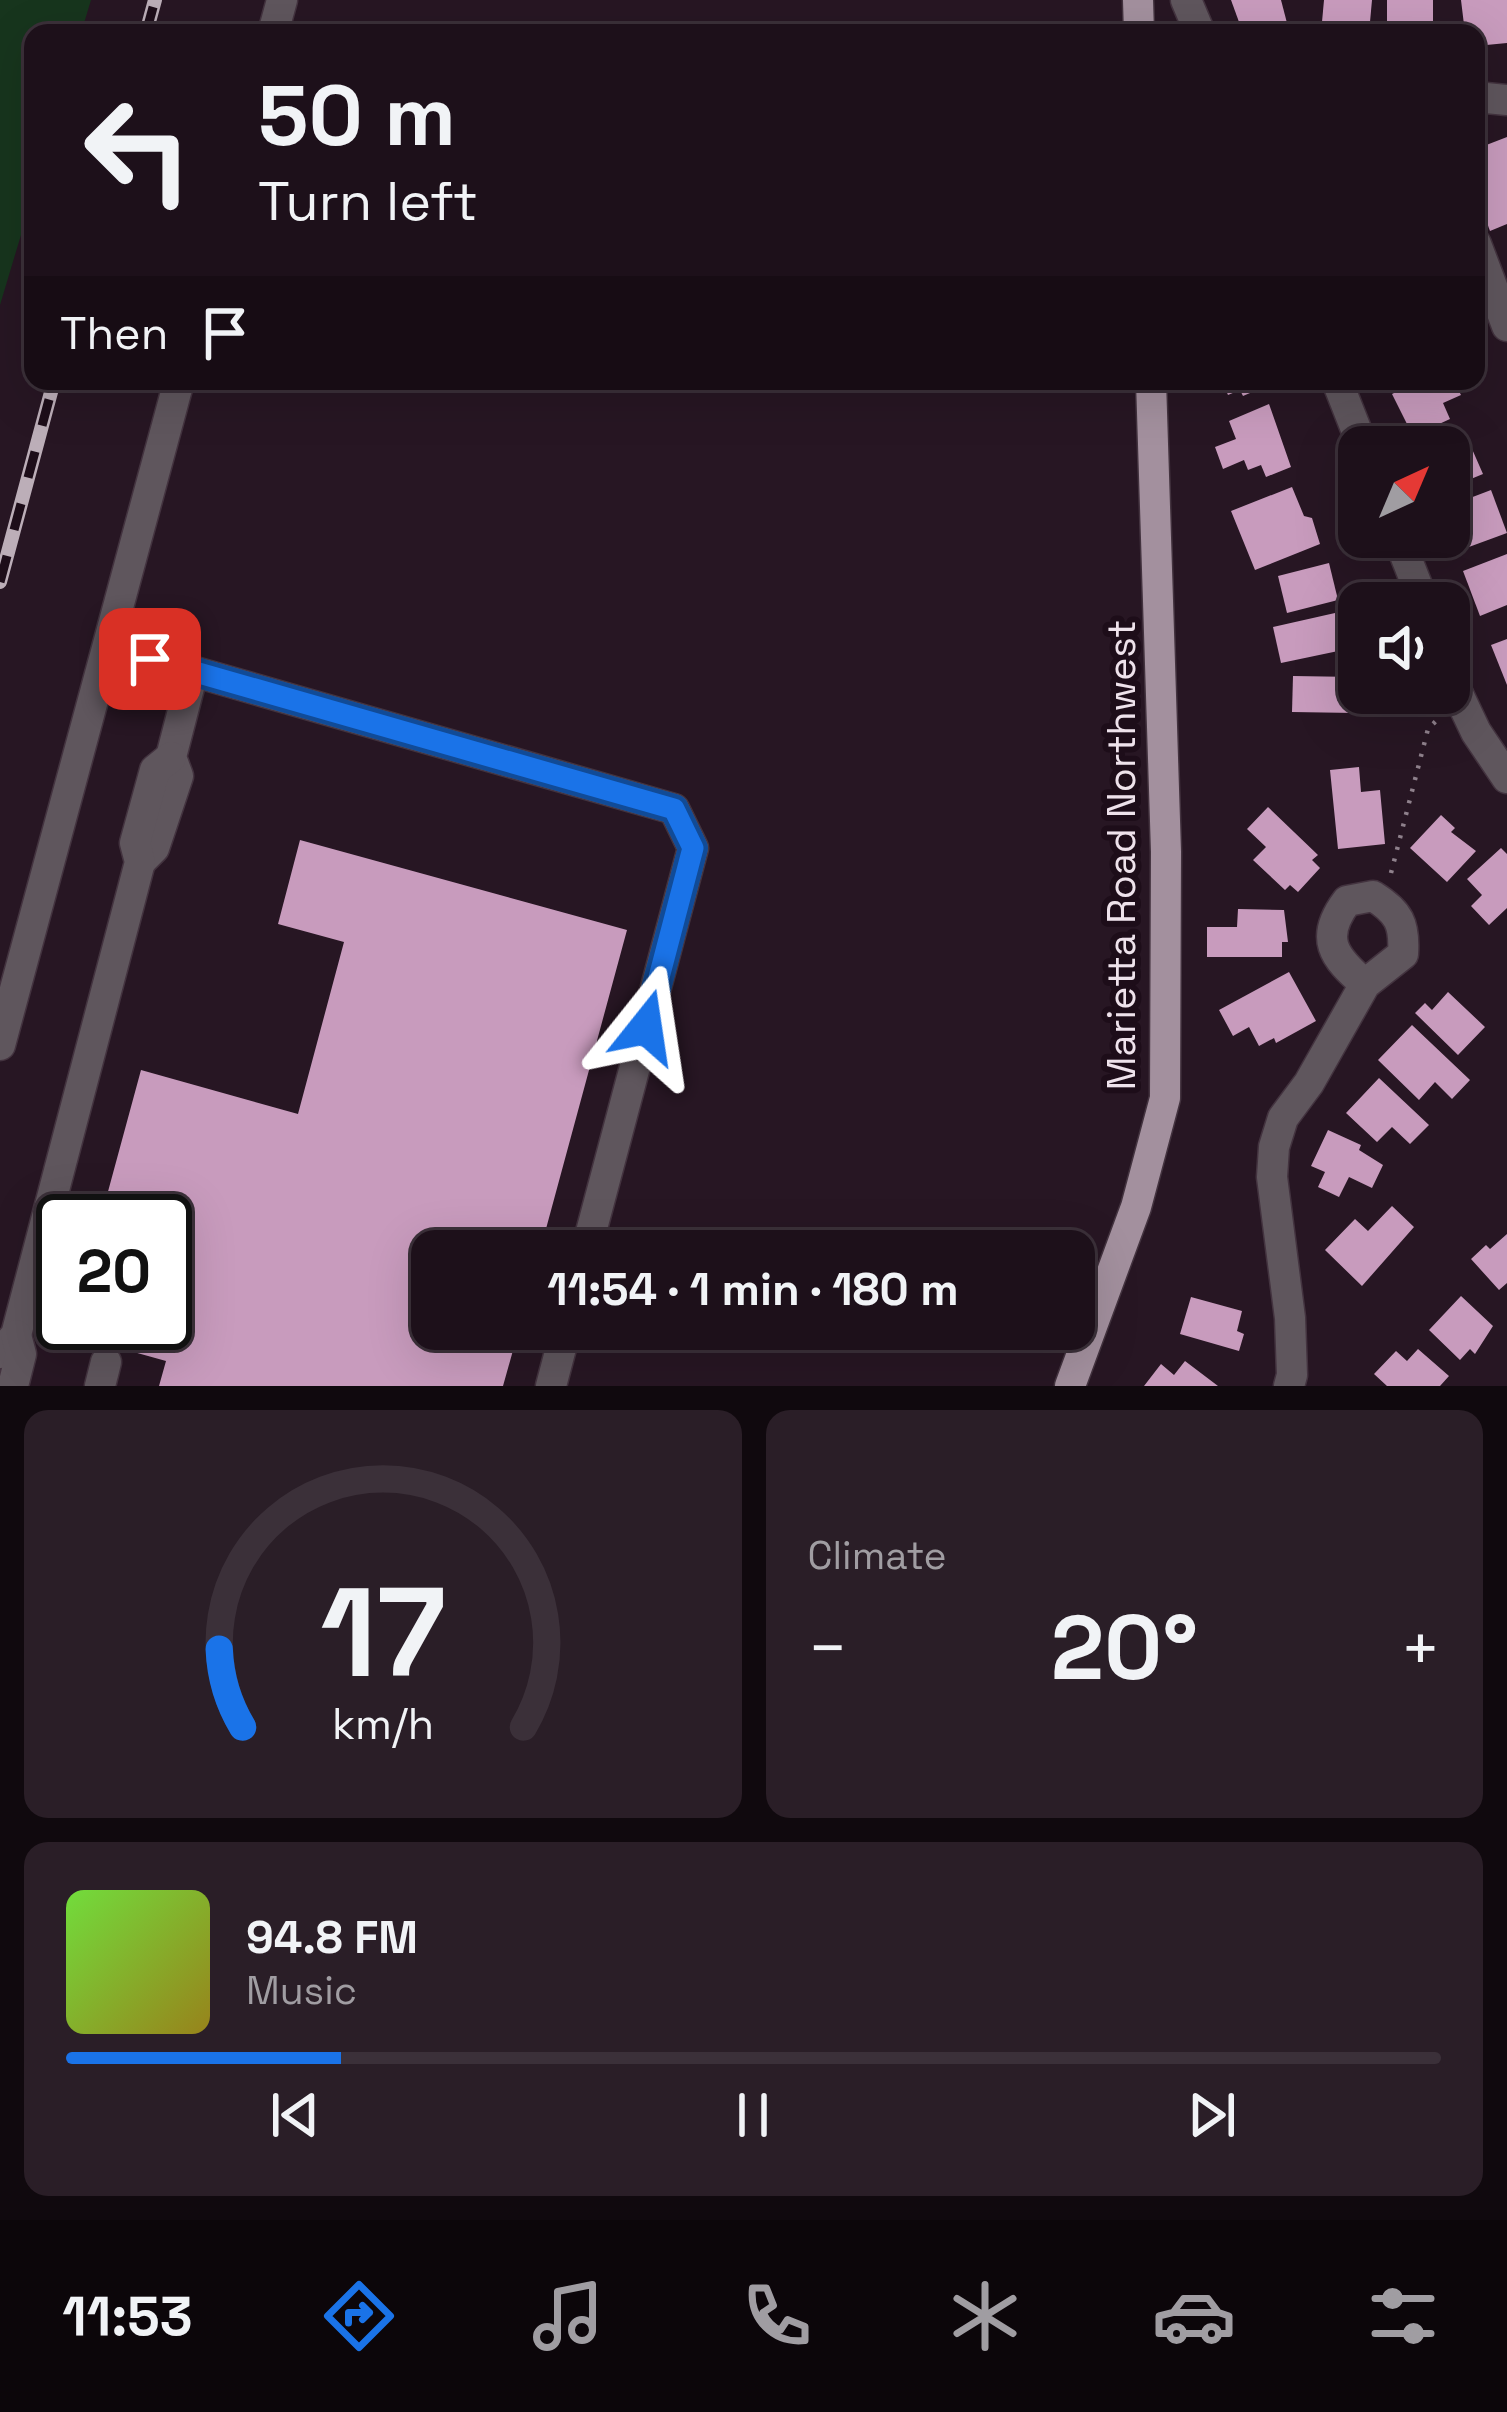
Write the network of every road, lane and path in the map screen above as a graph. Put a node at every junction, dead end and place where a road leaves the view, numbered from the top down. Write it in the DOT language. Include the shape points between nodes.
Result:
graph roads {
  1 [pos="1485,268"];
  2 [pos="1507,326"];
  3 [pos="177,390"];
  4 [pos="1151,390"];
  5 [pos="1341,390"];
  6 [pos="1355,426"];
  7 [pos="107,647"];
  8 [pos="193,672"];
  9 [pos="1470,713"];
  10 [pos="1438,714"];
  11 [pos="1507,778"];
  12 [pos="1382,901"];
  13 [pos="1365,984"];
  14 [pos="0,1045"];
  15 [pos="592,1230"];
  16 [pos="8,1344"];
  17 [pos="560,1350"];
  18 [pos="13,1386"];
  19 [pos="551,1386"];
  20 [pos="1070,1386"];
  21 [pos="1289,1386"];
  1 -- 2 [label="street"];
  3 -- 7 [label="street"];
  4 -- 20 [label="main road, Marietta Road Northwest" via="1165,1098 1136,1207"];
  5 -- 6 [label="street"];
  7 -- 8 [label="street"];
  7 -- 14 [label="street"];
  8 -- 15 [label="street" via="674,809 693,848"];
  8 -- 16 [label="street" via="171,757 178,776 154,848 140,862"];
  9 -- 11 [label="street"];
  10 -- 12 [label="path"];
  12 -- 13 [label="street" via="1397,911 1403,954"];
  12 -- 13 [label="street" via="1347,901 1331,923 1332,945"];
  13 -- 21 [label="street" via="1283,1118 1274,1147"];
  16 -- 18 [label="street" via="21,1354"];
  17 -- 19 [label="street"];
}
